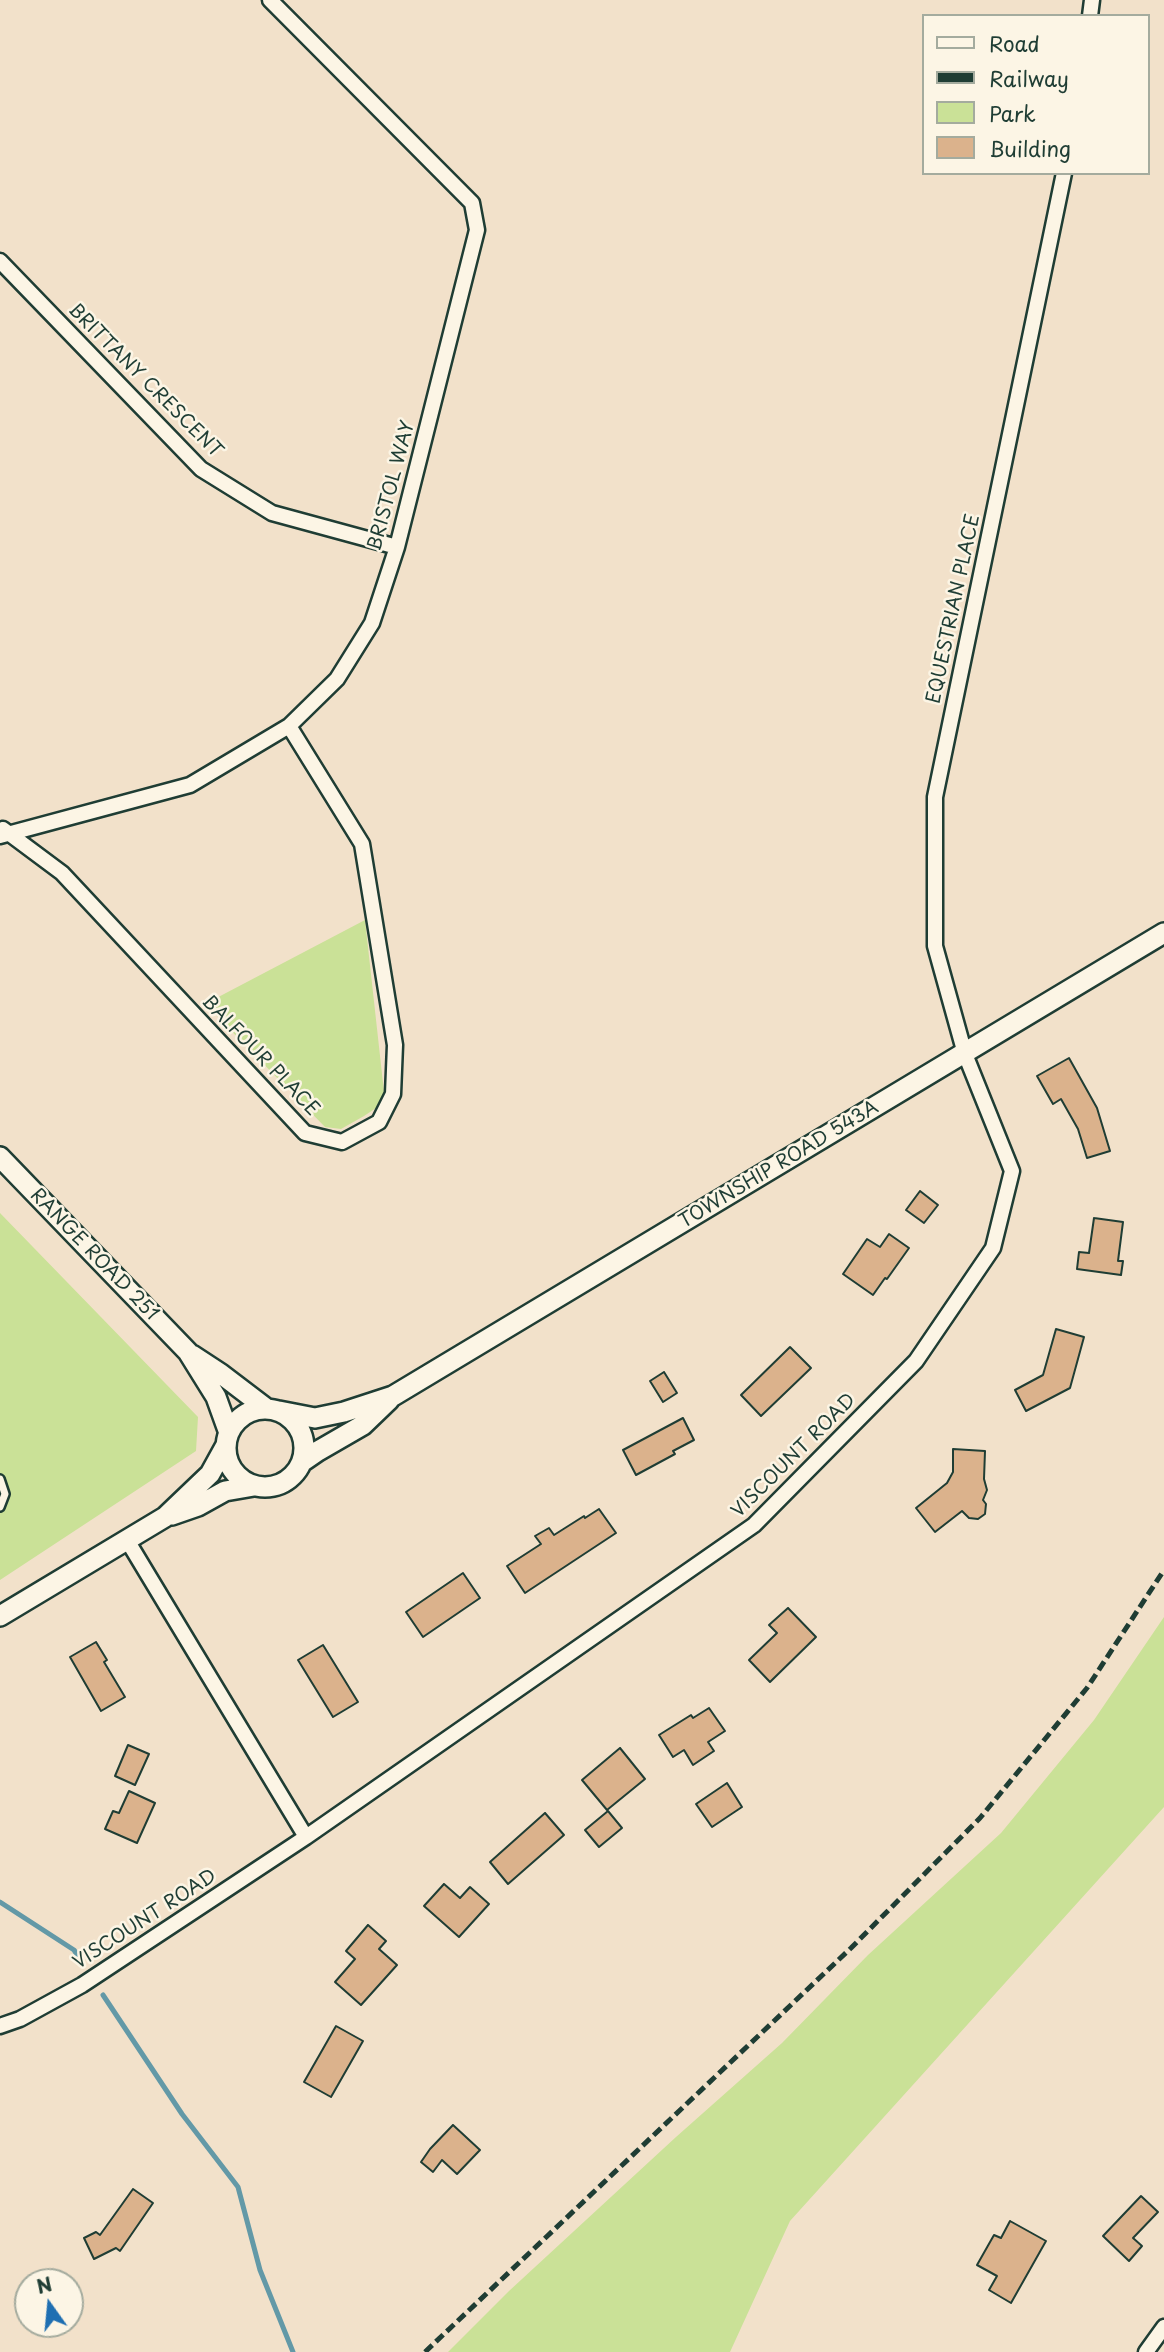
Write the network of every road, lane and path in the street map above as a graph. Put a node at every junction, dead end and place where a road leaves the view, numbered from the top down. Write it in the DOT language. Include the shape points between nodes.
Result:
graph roads {
  1 [pos="270,0"];
  2 [pos="1064,175"];
  3 [pos="0,261"];
  4 [pos="397,547"];
  5 [pos="289,726"];
  6 [pos="2,831"];
  7 [pos="1164,933"];
  8 [pos="965,1054"];
  9 [pos="0,1157"];
  10 [pos="188,1352"];
  11 [pos="393,1396"];
  12 [pos="273,1410"];
  13 [pos="227,1439"];
  14 [pos="302,1462"];
  15 [pos="0,1479"];
  16 [pos="254,1486"];
  17 [pos="0,1507"];
  18 [pos="165,1517"];
  19 [pos="127,1540"];
  20 [pos="0,1616"];
  21 [pos="306,1837"];
  22 [pos="0,2026"];
  23 [pos="1164,2327"];
  24 [pos="1146,2352"];
  1 -- 4 [label="street, BRISTOL WAY" via="472,203 477,230"];
  2 -- 8 [label="street, EQUESTRIAN PLACE" via="935,797 934,946"];
  3 -- 4 [label="street, BRITTANY CRESCENT" via="201,469 272,513"];
  4 -- 5 [label="street, BRISTOL WAY" via="372,623 337,679"];
  5 -- 6 [label="street, BRISTOL WAY" via="190,785"];
  5 -- 6 [label="street, BALFOUR PLACE" via="362,844 396,1045 393,1094 379,1122 342,1142 305,1133 62,873"];
  7 -- 8 [label="main road, TOWNSHIP ROAD 543A"];
  8 -- 11 [label="main road, TOWNSHIP ROAD 543A"];
  8 -- 21 [label="street, VISCOUNT ROAD" via="1012,1171 993,1248 916,1361 754,1525"];
  9 -- 10 [label="main road, RANGE ROAD 251"];
  10 -- 12 [label="main road, RANGE ROAD 251"];
  10 -- 13 [label="main road, RANGE ROAD 251" via="216,1397"];
  11 -- 12 [label="main road, TOWNSHIP ROAD 543A" via="315,1418"];
  11 -- 14 [label="main road, TOWNSHIP ROAD 543A" via="363,1425"];
  12 -- 13 [label="main road" via="244,1415"];
  12 -- 14 [label="main road" via="298,1427 303,1438"];
  13 -- 16 [label="main road" via="227,1458 233,1471"];
  13 -- 18 [label="main road" via="210,1474"];
  14 -- 16 [label="main road" via="288,1480 266,1488"];
  15 -- 17 [label="lane" via="5,1494"];
  16 -- 18 [label="main road" via="225,1492"];
  18 -- 19 [label="main road"];
  19 -- 20 [label="main road"];
  19 -- 21 [label="street"];
  21 -- 22 [label="street, VISCOUNT ROAD" via="82,1985"];
  23 -- 24 [label="street"];
}
